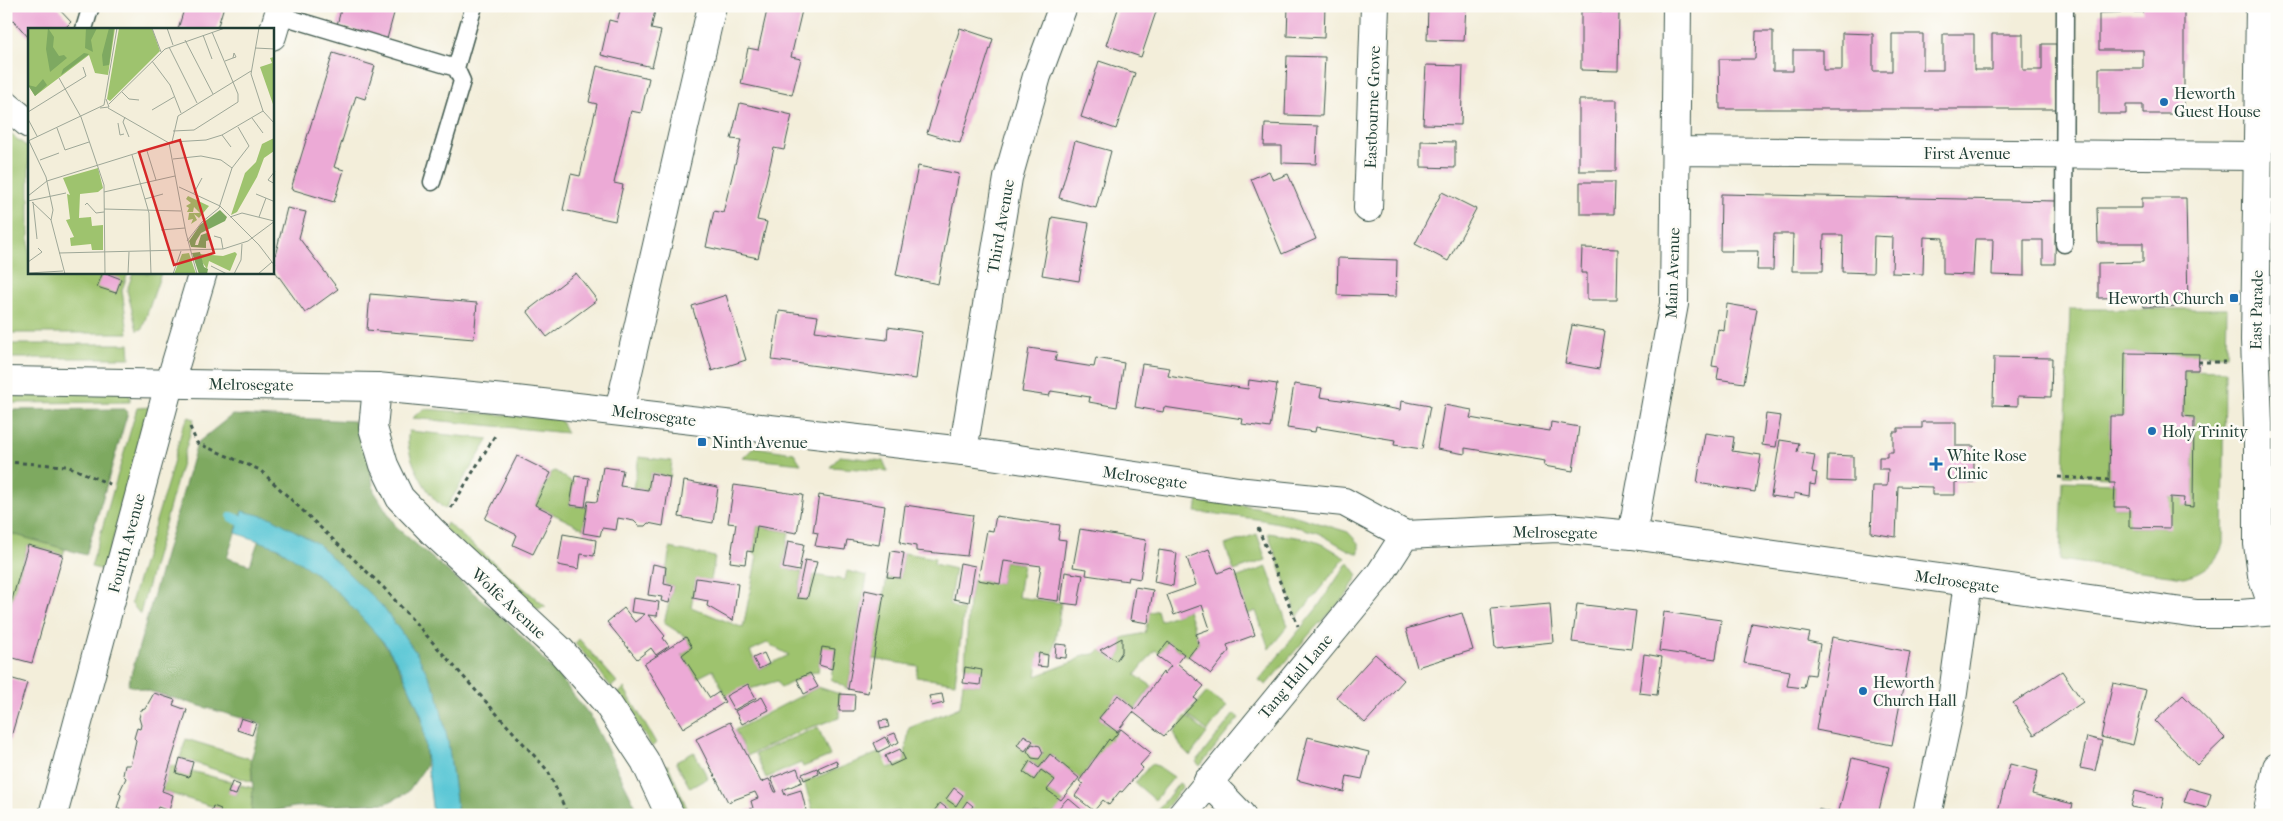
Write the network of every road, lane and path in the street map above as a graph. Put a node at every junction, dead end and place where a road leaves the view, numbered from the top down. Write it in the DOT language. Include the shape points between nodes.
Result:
graph roads {
  1 [pos="91,6"];
  2 [pos="474,6"];
  3 [pos="712,6"];
  4 [pos="1063,6"];
  5 [pos="1375,6"];
  6 [pos="1677,6"];
  7 [pos="2065,6"];
  8 [pos="2260,6"];
  9 [pos="278,19"];
  10 [pos="84,28"];
  11 [pos="456,68"];
  12 [pos="6,105"];
  13 [pos="28,123"];
  14 [pos="1675,151"];
  15 [pos="2065,154"];
  16 [pos="2258,156"];
  17 [pos="432,182"];
  18 [pos="1368,208"];
  19 [pos="2064,244"];
  20 [pos="202,274"];
  21 [pos="6,381"];
  22 [pos="170,383"];
  23 [pos="377,387"];
  24 [pos="619,411"];
  25 [pos="189,426"];
  26 [pos="496,434"];
  27 [pos="963,451"];
  28 [pos="6,462"];
  29 [pos="2058,478"];
  30 [pos="2109,480"];
  31 [pos="141,491"];
  32 [pos="450,509"];
  33 [pos="1258,528"];
  34 [pos="1405,535"];
  35 [pos="1632,535"];
  36 [pos="1968,582"];
  37 [pos="2276,613"];
  38 [pos="1298,626"];
  39 [pos="2277,767"];
  40 [pos="1208,781"];
  41 [pos="6,810"];
  42 [pos="24,815"];
  43 [pos="53,815"];
  44 [pos="568,815"];
  45 [pos="670,815"];
  46 [pos="1182,815"];
  47 [pos="1241,815"];
  48 [pos="1927,815"];
  49 [pos="2267,815"];
  1 -- 10 [label="lane"];
  2 -- 11 [label="lane"];
  3 -- 24 [label="street"];
  4 -- 27 [label="street, Third Avenue" via="1036,76 1008,178"];
  5 -- 18 [label="street, Eastbourne Grove"];
  6 -- 14 [label="street, Main Avenue"];
  7 -- 15 [label="lane"];
  8 -- 16 [label="street, East Parade"];
  9 -- 11 [label="lane"];
  11 -- 17 [label="lane" via="462,81"];
  12 -- 13 [label="street"];
  14 -- 15 [label="street, First Avenue"];
  14 -- 35 [label="street, Main Avenue" via="1674,304"];
  15 -- 16 [label="street, First Avenue"];
  15 -- 19 [label="lane"];
  16 -- 37 [label="street, East Parade" via="2255,340 2258,544 2262,575"];
  20 -- 22 [label="street, Fourth Avenue"];
  21 -- 22 [label="street, Melrosegate"];
  22 -- 23 [label="street, Melrosegate"];
  22 -- 31 [label="street, Fourth Avenue"];
  23 -- 24 [label="street, Melrosegate"];
  23 -- 45 [label="street, Wolfe Avenue" via="373,428 384,465 400,498 561,651 607,703 645,761"];
  24 -- 27 [label="street, Melrosegate"];
  25 -- 44 [label="path" via="197,443 260,470 384,588 548,771"];
  26 -- 32 [label="path"];
  27 -- 34 [label="street, Melrosegate" via="1246,492 1344,502"];
  28 -- 31 [label="path" via="67,466 111,484"];
  29 -- 30 [label="path"];
  31 -- 43 [label="street, Fourth Avenue"];
  33 -- 38 [label="path"];
  34 -- 35 [label="street, Melrosegate" via="1558,528"];
  34 -- 40 [label="street, Tang Hall Lane" via="1380,574"];
  35 -- 36 [label="street, Melrosegate"];
  36 -- 37 [label="street, Melrosegate" via="2197,614"];
  36 -- 48 [label="street" via="1953,692"];
  39 -- 49 [label="street"];
  40 -- 46 [label="street, Tang Hall Lane"];
  40 -- 47 [label="street"];
  41 -- 42 [label="path"];
}
